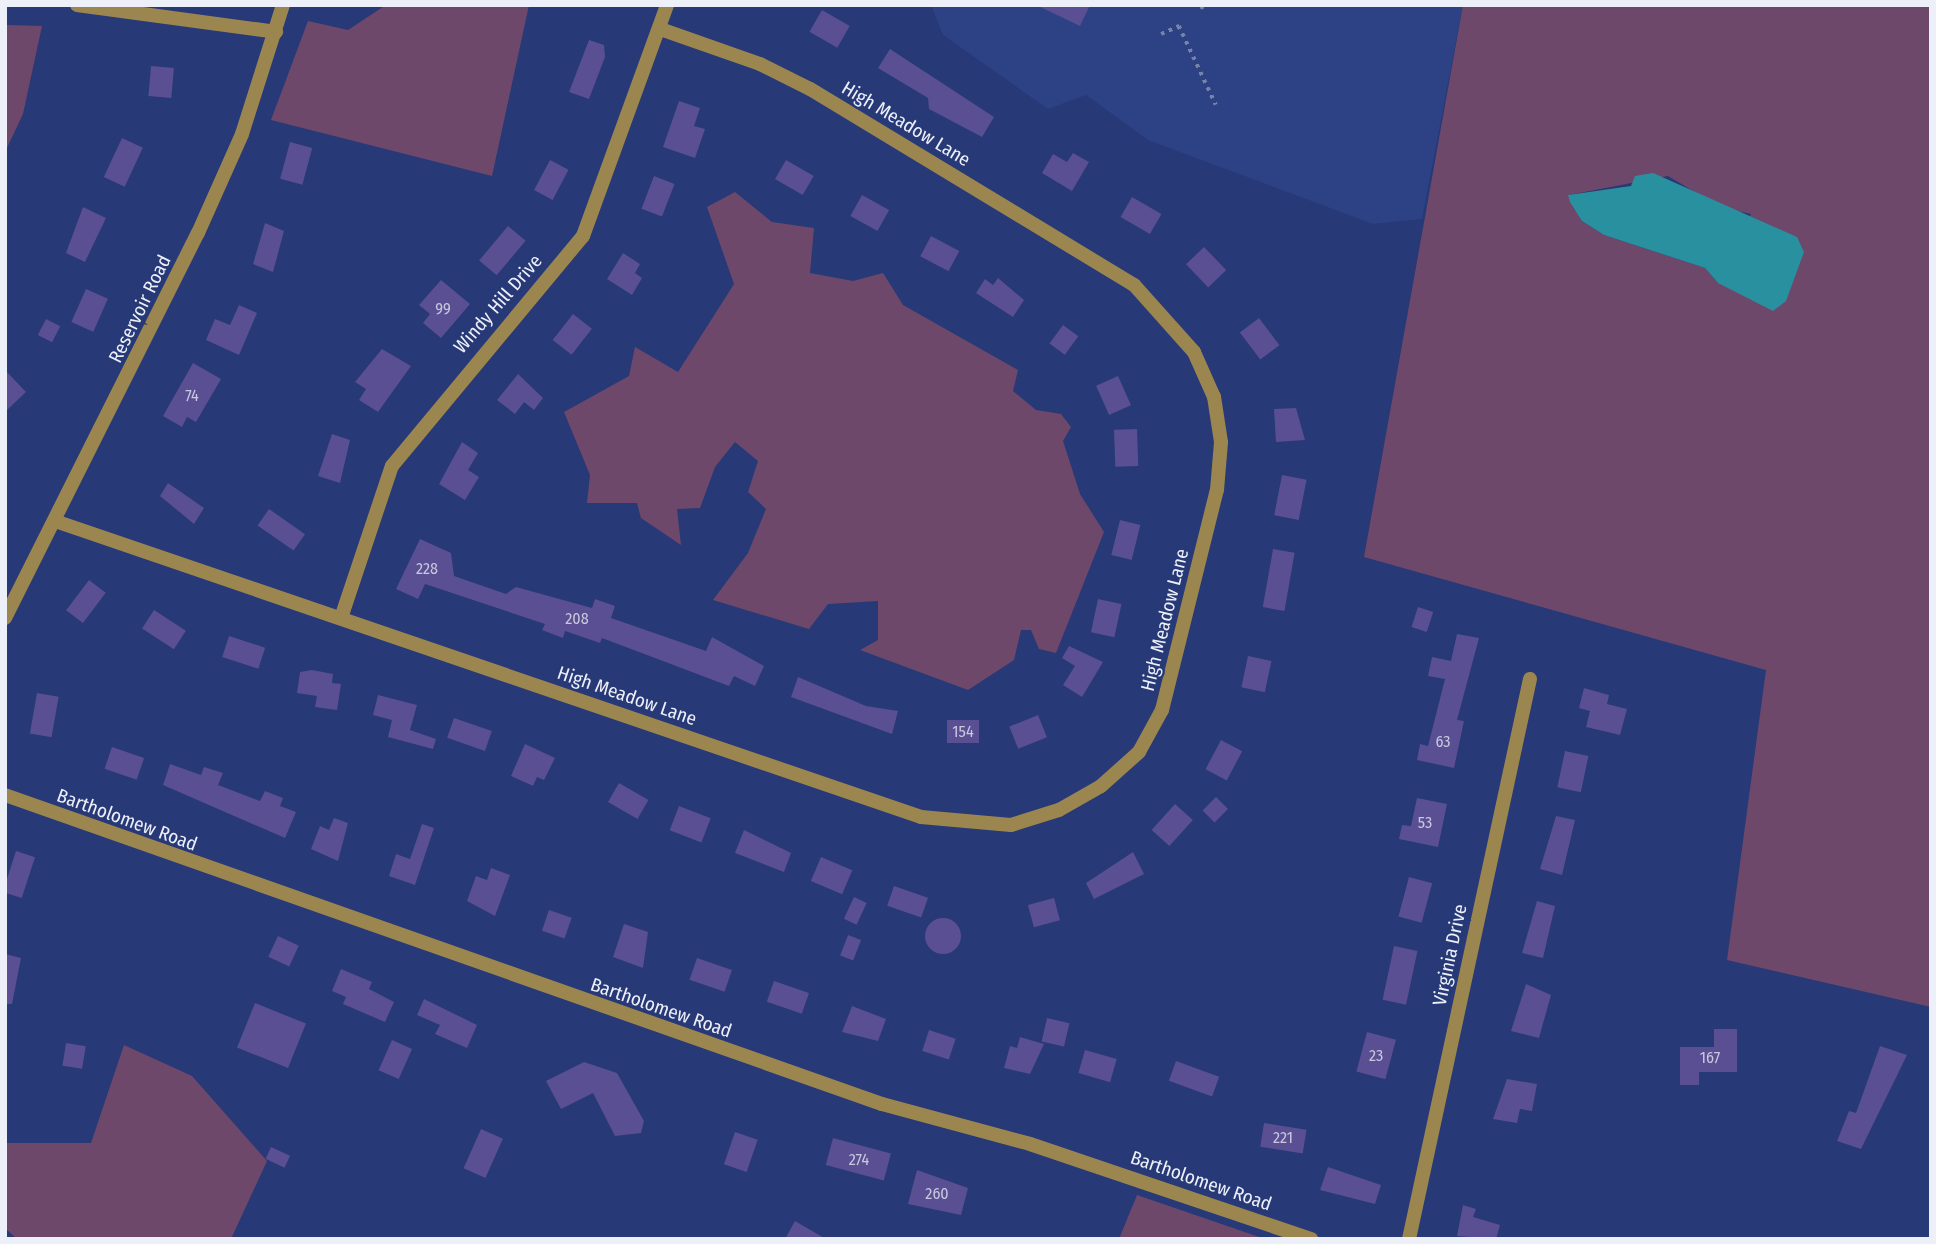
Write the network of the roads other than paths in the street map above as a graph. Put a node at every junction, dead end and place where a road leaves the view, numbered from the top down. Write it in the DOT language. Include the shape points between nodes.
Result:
graph roads {
  1 [pos="77,5"];
  2 [pos="283,5"];
  3 [pos="667,5"];
  4 [pos="660,29"];
  5 [pos="276,32"];
  6 [pos="55,521"];
  7 [pos="5,618"];
  8 [pos="341,618"];
  9 [pos="1530,679"];
  10 [pos="5,795"];
  11 [pos="1311,1239"];
  12 [pos="1409,1239"];
  1 -- 5 [label="street"];
  2 -- 5 [label="street, Reservoir Road"];
  3 -- 4 [label="street, Windy Hill Drive"];
  4 -- 8 [label="street, Windy Hill Drive" via="583,236 391,466"];
  4 -- 8 [label="street, High Meadow Lane" via="760,64 810,89 1134,285 1169,317 1214,397 1221,442 1217,490 1162,710 1139,752 1070,804 1011,825 964,825 921,817"];
  5 -- 6 [label="street, Reservoir Road" via="198,233"];
  6 -- 7 [label="street, Reservoir Road"];
  6 -- 8 [label="street, High Meadow Lane"];
  9 -- 12 [label="street, Virginia Drive"];
  10 -- 11 [label="street, Bartholomew Road" via="869,1100 1030,1144"];
}
